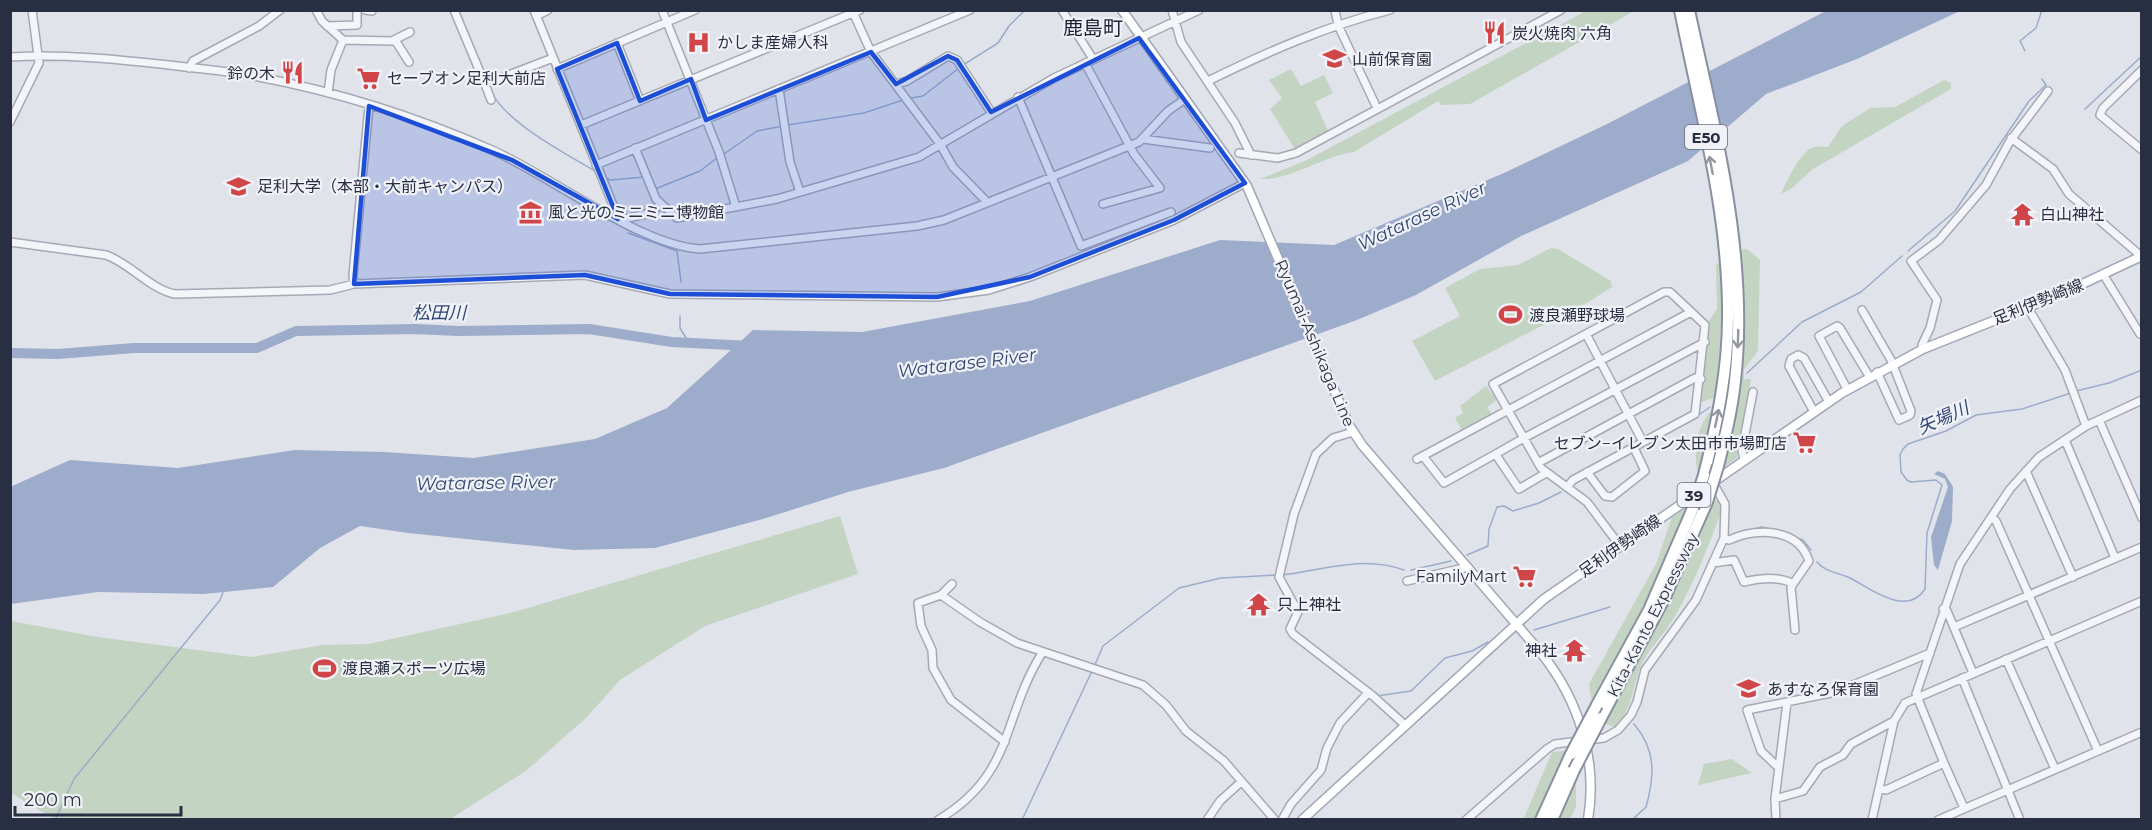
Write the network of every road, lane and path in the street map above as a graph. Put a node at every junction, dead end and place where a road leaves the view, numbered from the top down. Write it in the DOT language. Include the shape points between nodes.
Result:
graph roads {
  1 [pos="32,10"];
  2 [pos="280,10"];
  3 [pos="316,10"];
  4 [pos="357,10"];
  5 [pos="365,10"];
  6 [pos="454,10"];
  7 [pos="548,10"];
  8 [pos="662,10"];
  9 [pos="695,10"];
  10 [pos="970,10"];
  11 [pos="1062,10"];
  12 [pos="1122,10"];
  13 [pos="1172,10"];
  14 [pos="1199,10"];
  15 [pos="1335,10"];
  16 [pos="1390,10"];
  17 [pos="1561,10"];
  18 [pos="1680,10"];
  19 [pos="1689,10"];
  20 [pos="372,11"];
  21 [pos="855,12"];
  22 [pos="535,13"];
  23 [pos="667,22"];
  24 [pos="1174,22"];
  25 [pos="1338,25"];
  26 [pos="327,26"];
  27 [pos="410,32"];
  28 [pos="1139,38"];
  29 [pos="343,40"];
  30 [pos="395,40"];
  31 [pos="617,43"];
  32 [pos="871,52"];
  33 [pos="40,56"];
  34 [pos="10,57"];
  35 [pos="553,58"];
  36 [pos="1093,60"];
  37 [pos="409,62"];
  38 [pos="1085,63"];
  39 [pos="189,68"];
  40 [pos="557,69"];
  41 [pos="2142,70"];
  42 [pos="691,79"];
  43 [pos="1208,81"];
  44 [pos="485,84"];
  45 [pos="896,84"];
  46 [pos="779,89"];
  47 [pos="2048,91"];
  48 [pos="328,93"];
  49 [pos="1018,97"];
  50 [pos="1185,99"];
  51 [pos="491,100"];
  52 [pos="640,100"];
  53 [pos="1375,104"];
  54 [pos="369,106"];
  55 [pos="991,112"];
  56 [pos="706,120"];
  57 [pos="10,122"];
  58 [pos="581,126"];
  59 [pos="2011,138"];
  60 [pos="1143,139"];
  61 [pos="940,144"];
  62 [pos="1130,147"];
  63 [pos="635,148"];
  64 [pos="1210,148"];
  65 [pos="2142,150"];
  66 [pos="1239,153"];
  67 [pos="1251,155"];
  68 [pos="596,165"];
  69 [pos="1052,177"];
  70 [pos="1247,186"];
  71 [pos="800,192"];
  72 [pos="987,202"];
  73 [pos="1103,204"];
  74 [pos="661,205"];
  75 [pos="736,207"];
  76 [pos="1171,212"];
  77 [pos="617,218"];
  78 [pos="10,242"];
  79 [pos="2141,253"];
  80 [pos="1730,262"];
  81 [pos="2103,274"];
  82 [pos="354,284"];
  83 [pos="2028,308"];
  84 [pos="1862,310"];
  85 [pos="1691,312"];
  86 [pos="1586,334"];
  87 [pos="2140,334"];
  88 [pos="1705,342"];
  89 [pos="1923,349"];
  90 [pos="1600,362"];
  91 [pos="1892,364"];
  92 [pos="1873,374"];
  93 [pos="1701,379"];
  94 [pos="1615,389"];
  95 [pos="1847,389"];
  96 [pos="1753,392"];
  97 [pos="2142,400"];
  98 [pos="1829,402"];
  99 [pos="1508,411"];
  100 [pos="1814,412"];
  101 [pos="1629,414"];
  102 [pos="2099,420"];
  103 [pos="2086,426"];
  104 [pos="1351,428"];
  105 [pos="1524,438"];
  106 [pos="2066,440"];
  107 [pos="1643,442"];
  108 [pos="1634,448"];
  109 [pos="1496,455"];
  110 [pos="1744,460"];
  111 [pos="1538,463"];
  112 [pos="2026,471"];
  113 [pos="1587,472"];
  114 [pos="1546,473"];
  115 [pos="1708,478"];
  116 [pos="1567,487"];
  117 [pos="1992,517"];
  118 [pos="2142,518"];
  119 [pos="1724,538"];
  120 [pos="1620,546"];
  121 [pos="2142,547"];
  122 [pos="2115,558"];
  123 [pos="1713,563"];
  124 [pos="1467,567"];
  125 [pos="2073,576"];
  126 [pos="1407,581"];
  127 [pos="1792,583"];
  128 [pos="952,584"];
  129 [pos="941,595"];
  130 [pos="2028,596"];
  131 [pos="2142,601"];
  132 [pos="1943,609"];
  133 [pos="1516,624"];
  134 [pos="1954,627"];
  135 [pos="1795,630"];
  136 [pos="2048,641"];
  137 [pos="1930,652"];
  138 [pos="1042,653"];
  139 [pos="2006,659"];
  140 [pos="1973,673"];
  141 [pos="1962,678"];
  142 [pos="1368,693"];
  143 [pos="1916,697"];
  144 [pos="1787,703"];
  145 [pos="1894,721"];
  146 [pos="1406,725"];
  147 [pos="2142,732"];
  148 [pos="1584,740"];
  149 [pos="1005,742"];
  150 [pos="2098,751"];
  151 [pos="1944,763"];
  152 [pos="1779,767"];
  153 [pos="2055,769"];
  154 [pos="1241,782"];
  155 [pos="1879,789"];
  156 [pos="2008,789"];
  157 [pos="1775,799"];
  158 [pos="1964,808"];
  159 [pos="938,819"];
  160 [pos="1207,819"];
  161 [pos="1275,819"];
  162 [pos="1282,819"];
  163 [pos="1302,819"];
  164 [pos="1466,819"];
  165 [pos="1541,819"];
  166 [pos="1552,819"];
  167 [pos="1587,819"];
  168 [pos="1776,819"];
  169 [pos="1872,819"];
  170 [pos="1938,819"];
  171 [pos="2020,819"];
  1 -- 33 [label="street"];
  2 -- 39 [label="street" via="259,26 193,61"];
  3 -- 26 [label="street"];
  4 -- 26 [label="street" via="357,25"];
  5 -- 20 [label="street"];
  6 -- 44 [label="street"];
  7 -- 22 [label="street"];
  8 -- 23 [label="street"];
  9 -- 23 [label="street"];
  10 -- 32 [label="street"];
  11 -- 36 [label="street"];
  12 -- 28 [label="main road, Ryumai-Ashikaga Line"];
  13 -- 24 [label="street"];
  14 -- 24 [label="street"];
  15 -- 25 [label="street"];
  16 -- 25 [label="street"];
  17 -- 67 [label="street" via="1296,153 1278,158"];
  80 -- 18 [label="highway, Kita-Kanto Expressway / E50, one-way"];
  19 -- 80 [label="highway, Kita-Kanto Expressway / E50" via="1721,163"];
  21 -- 32 [label="street"];
  21 -- 42 [label="street"];
  22 -- 35 [label="street"];
  23 -- 31 [label="street"];
  23 -- 42 [label="street"];
  24 -- 28 [label="street"];
  24 -- 43 [label="street" via="1181,42"];
  25 -- 43 [label="street" via="1256,57"];
  25 -- 53 [label="street"];
  26 -- 29 [label="street"];
  27 -- 30 [label="street"];
  28 -- 36 [label="street"];
  28 -- 50 [label="main road, Ryumai-Ashikaga Line"];
  29 -- 30 [label="street"];
  29 -- 48 [label="street" via="331,70"];
  30 -- 37 [label="street"];
  31 -- 40 [label="street"];
  31 -- 52 [label="street"];
  32 -- 45 [label="street"];
  32 -- 46 [label="street"];
  33 -- 34 [label="street"];
  33 -- 39 [label="street" via="90,56"];
  33 -- 57 [label="street" via="36,74"];
  35 -- 40 [label="street"];
  35 -- 44 [label="street"];
  36 -- 38 [label="street"];
  38 -- 49 [label="street"];
  38 -- 62 [label="street"];
  39 -- 48 [label="street" via="257,76"];
  40 -- 58 [label="street"];
  41 -- 65 [label="street" via="2100,115"];
  42 -- 52 [label="street"];
  42 -- 56 [label="street"];
  43 -- 67 [label="street"];
  44 -- 51 [label="street"];
  45 -- 55 [label="street" via="948,56 957,60"];
  45 -- 61 [label="street"];
  46 -- 56 [label="street"];
  46 -- 71 [label="street" via="790,162"];
  47 -- 59 [label="street"];
  48 -- 54 [label="street"];
  49 -- 55 [label="street"];
  49 -- 69 [label="street"];
  50 -- 60 [label="street"];
  50 -- 70 [label="main road, Ryumai-Ashikaga Line"];
  52 -- 58 [label="street"];
  54 -- 77 [label="street" via="492,150"];
  54 -- 82 [label="street"];
  55 -- 61 [label="street"];
  56 -- 63 [label="street"];
  56 -- 75 [label="street"];
  58 -- 68 [label="street"];
  59 -- 79 [label="street" via="2053,169 2069,194"];
  59 -- 89 [label="street" via="1986,185 1939,240 1911,261 1937,300"];
  60 -- 62 [label="street"];
  60 -- 64 [label="street"];
  61 -- 71 [label="street" via="919,157"];
  61 -- 72 [label="street" via="953,166"];
  62 -- 69 [label="street"];
  62 -- 73 [label="street" via="1160,188"];
  63 -- 68 [label="street"];
  63 -- 74 [label="street"];
  66 -- 67 [label="street"];
  68 -- 77 [label="street"];
  69 -- 72 [label="street"];
  69 -- 76 [label="street" via="1080,246"];
  70 -- 82 [label="street" via="1072,261 989,290 937,297 670,294 585,275"];
  70 -- 104 [label="main road, Ryumai-Ashikaga Line"];
  71 -- 75 [label="street"];
  72 -- 77 [label="street" via="925,225 700,249 641,231"];
  74 -- 75 [label="street" via="677,218"];
  74 -- 77 [label="street" via="646,214"];
  78 -- 82 [label="street" via="106,255 175,294 330,290"];
  79 -- 81 [label="main road, 足利伊勢崎線 / 39"];
  115 -- 80 [label="highway, Kita-Kanto Expressway / E50, one-way" via="1724,378"];
  80 -- 166 [label="highway, Kita-Kanto Expressway / E50, one-way, bridge" via="1738,330 1735,380 1707,502 1665,597"];
  81 -- 83 [label="main road, 足利伊勢崎線 / 39"];
  81 -- 87 [label="street"];
  83 -- 89 [label="main road, 足利伊勢崎線 / 39"];
  83 -- 103 [label="street" via="2065,370"];
  84 -- 91 [label="street"];
  85 -- 86 [label="street" via="1666,291"];
  85 -- 88 [label="street" via="1705,325"];
  85 -- 90 [label="street"];
  86 -- 90 [label="street"];
  86 -- 99 [label="street" via="1494,382"];
  88 -- 93 [label="street"];
  88 -- 94 [label="street"];
  89 -- 91 [label="main road, 足利伊勢崎線 / 39"];
  90 -- 94 [label="street"];
  90 -- 99 [label="street"];
  91 -- 92 [label="main road, 足利伊勢崎線 / 39"];
  91 -- 92 [label="street" via="1910,415 1899,420"];
  92 -- 95 [label="main road, 足利伊勢崎線 / 39"];
  92 -- 95 [label="street" via="1840,328 1819,336"];
  93 -- 101 [label="street" via="1695,378"];
  93 -- 107 [label="street" via="1694,416"];
  94 -- 101 [label="street"];
  94 -- 105 [label="street"];
  95 -- 98 [label="main road, 足利伊勢崎線 / 39"];
  96 -- 110 [label="street" via="1742,450"];
  97 -- 102 [label="street"];
  98 -- 100 [label="main road, 足利伊勢崎線 / 39"];
  98 -- 100 [label="street" via="1804,358 1798,355 1791,359 1789,366"];
  99 -- 105 [label="street"];
  99 -- 109 [label="street" via="1420,458 1444,483"];
  100 -- 110 [label="main road, 足利伊勢崎線 / 39"];
  101 -- 107 [label="street"];
  101 -- 111 [label="street"];
  102 -- 103 [label="street"];
  102 -- 118 [label="street"];
  103 -- 106 [label="street"];
  104 -- 124 [label="main road, Ryumai-Ashikaga Line" via="1374,461"];
  104 -- 142 [label="street" via="1316,454 1294,514 1279,577 1298,612 1290,631"];
  105 -- 109 [label="street"];
  105 -- 111 [label="street"];
  106 -- 112 [label="street" via="2039,457"];
  106 -- 122 [label="street"];
  107 -- 108 [label="street"];
  108 -- 113 [label="street"];
  108 -- 113 [label="street" via="1645,471 1612,497 1605,496"];
  109 -- 114 [label="street" via="1519,489"];
  110 -- 115 [label="main road, 足利伊勢崎線 / 39"];
  111 -- 114 [label="street"];
  112 -- 117 [label="street"];
  112 -- 125 [label="street"];
  113 -- 116 [label="street"];
  114 -- 116 [label="street"];
  115 -- 119 [label="street" via="1725,504"];
  115 -- 120 [label="main road, 足利伊勢崎線 / 39"];
  115 -- 165 [label="highway, Kita-Kanto Expressway / E50, bridge" via="1649,610 1571,754"];
  116 -- 120 [label="street" via="1598,514"];
  117 -- 130 [label="street"];
  117 -- 132 [label="street" via="1960,564"];
  119 -- 123 [label="street"];
  119 -- 127 [label="street" via="1762,531 1798,542 1805,549 1809,564"];
  120 -- 133 [label="main road, 足利伊勢崎線 / 39" via="1552,593"];
  121 -- 122 [label="street"];
  122 -- 125 [label="street"];
  123 -- 127 [label="street" via="1734,560 1744,582 1780,578"];
  123 -- 148 [label="street" via="1696,600 1645,670 1629,718 1607,736"];
  124 -- 126 [label="street"];
  124 -- 133 [label="main road, Ryumai-Ashikaga Line"];
  125 -- 130 [label="street"];
  127 -- 135 [label="street"];
  128 -- 129 [label="street"];
  129 -- 138 [label="street" via="980,622"];
  129 -- 149 [label="street" via="918,603 921,626 932,650 933,668 951,700"];
  130 -- 134 [label="street"];
  130 -- 136 [label="street"];
  131 -- 136 [label="street"];
  132 -- 134 [label="street"];
  132 -- 137 [label="street"];
  133 -- 146 [label="main road, 足利伊勢崎線 / 39"];
  133 -- 148 [label="main road, Ryumai-Ashikaga Line" via="1562,682"];
  134 -- 140 [label="street"];
  136 -- 139 [label="street"];
  136 -- 150 [label="street"];
  137 -- 143 [label="street"];
  137 -- 144 [label="street" via="1858,684"];
  138 -- 149 [label="street" via="1031,671"];
  138 -- 154 [label="street" via="1143,685 1166,705 1186,731 1224,760"];
  139 -- 140 [label="street"];
  139 -- 153 [label="street"];
  140 -- 141 [label="street"];
  141 -- 143 [label="street"];
  141 -- 156 [label="street"];
  142 -- 146 [label="street"];
  142 -- 162 [label="street" via="1340,723 1321,770"];
  143 -- 145 [label="street" via="1905,703"];
  143 -- 151 [label="street"];
  144 -- 152 [label="street"];
  144 -- 152 [label="street" via="1748,710 1761,751"];
  145 -- 155 [label="street"];
  145 -- 157 [label="street" via="1851,744 1843,755 1820,767 1803,791"];
  146 -- 163 [label="main road, 足利伊勢崎線 / 39"];
  147 -- 150 [label="street"];
  148 -- 164 [label="street" via="1546,748"];
  148 -- 167 [label="main road, Ryumai-Ashikaga Line" via="1590,774"];
  149 -- 159 [label="street" via="984,781 961,805"];
  150 -- 153 [label="street"];
  151 -- 155 [label="street" via="1886,790"];
  151 -- 158 [label="street"];
  152 -- 157 [label="street"];
  153 -- 156 [label="street"];
  154 -- 160 [label="street"];
  154 -- 161 [label="street"];
  155 -- 169 [label="street"];
  156 -- 158 [label="street"];
  156 -- 171 [label="street"];
  157 -- 168 [label="street"];
  158 -- 170 [label="street"];
}
